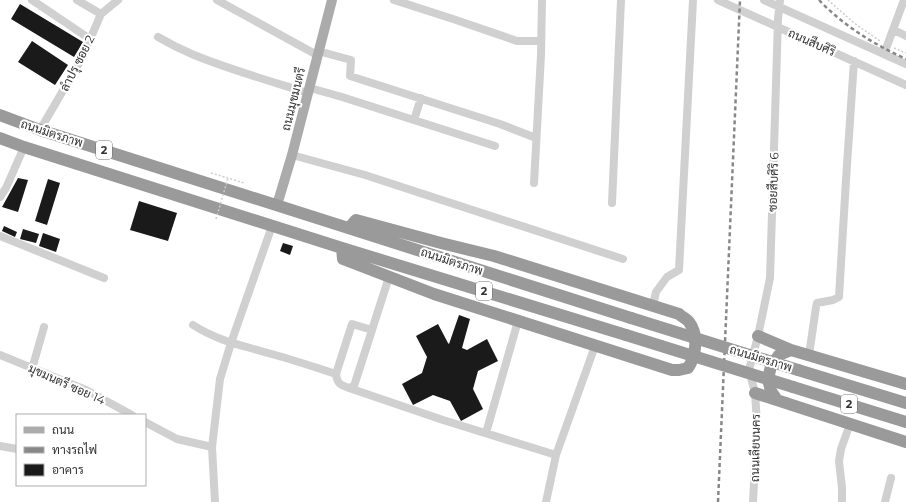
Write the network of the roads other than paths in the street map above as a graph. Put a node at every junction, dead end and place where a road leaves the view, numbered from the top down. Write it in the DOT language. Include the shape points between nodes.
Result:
graph roads {
  1 [pos="32,0"];
  2 [pos="77,0"];
  3 [pos="118,0"];
  4 [pos="217,0"];
  5 [pos="332,0"];
  6 [pos="394,0"];
  7 [pos="542,0"];
  8 [pos="621,0"];
  9 [pos="693,0"];
  10 [pos="718,0"];
  11 [pos="764,0"];
  12 [pos="904,0"];
  13 [pos="780,3"];
  14 [pos="101,14"];
  15 [pos="778,27"];
  16 [pos="894,30"];
  17 [pos="906,36"];
  18 [pos="158,37"];
  19 [pos="90,39"];
  20 [pos="541,41"];
  21 [pos="318,53"];
  22 [pos="884,54"];
  23 [pos="854,61"];
  24 [pos="906,64"];
  25 [pos="906,85"];
  26 [pos="309,90"];
  27 [pos="421,98"];
  28 [pos="0,115"];
  29 [pos="414,120"];
  30 [pos="40,130"];
  31 [pos="0,138"];
  32 [pos="536,138"];
  33 [pos="495,146"];
  34 [pos="24,147"];
  35 [pos="292,155"];
  36 [pos="534,183"];
  37 [pos="0,197"];
  38 [pos="612,203"];
  39 [pos="277,205"];
  40 [pos="272,226"];
  41 [pos="349,228"];
  42 [pos="0,236"];
  43 [pos="342,248"];
  44 [pos="623,259"];
  45 [pos="389,277"];
  46 [pos="104,278"];
  47 [pos="652,306"];
  48 [pos="518,321"];
  49 [pos="194,325"];
  50 [pos="44,327"];
  51 [pos="372,330"];
  52 [pos="758,336"];
  53 [pos="231,343"];
  54 [pos="595,346"];
  55 [pos="792,350"];
  56 [pos="809,355"];
  57 [pos="0,356"];
  58 [pos="32,369"];
  59 [pos="336,374"];
  60 [pos="906,384"];
  61 [pos="349,388"];
  62 [pos="754,393"];
  63 [pos="777,400"];
  64 [pos="906,403"];
  65 [pos="130,414"];
  66 [pos="906,422"];
  67 [pos="146,423"];
  68 [pos="850,424"];
  69 [pos="486,433"];
  70 [pos="906,442"];
  71 [pos="0,446"];
  72 [pos="212,447"];
  73 [pos="16,449"];
  74 [pos="556,455"];
  75 [pos="891,478"];
  76 [pos="215,502"];
  77 [pos="546,502"];
  78 [pos="753,502"];
  79 [pos="842,502"];
  80 [pos="885,502"];
  1 -- 19 [label="street"];
  2 -- 14 [label="street"];
  3 -- 14 [label="street, ลำปรุ ซอย 2"];
  4 -- 21 [label="street"];
  5 -- 21 [label="main road, ถนนมุขมนตรี"];
  6 -- 20 [label="street" via="517,41"];
  7 -- 20 [label="street"];
  8 -- 38 [label="street"];
  9 -- 47 [label="street" via="679,270 666,277 656,292"];
  10 -- 15 [label="street, ถนนสืบศิริ"];
  11 -- 13 [label="street, ถนนสืบศิริ"];
  12 -- 16 [label="street"];
  13 -- 15 [label="street, ซอยสืบศิริ 6"];
  13 -- 22 [label="street, ถนนสืบศิริ"];
  14 -- 19 [label="street, ลำปรุ ซอย 2"];
  15 -- 23 [label="street, ถนนสืบศิริ"];
  15 -- 52 [label="street, ซอยสืบศิริ 6" via="770,278"];
  16 -- 17 [label="street"];
  16 -- 22 [label="street"];
  18 -- 26 [label="street" via="193,55"];
  19 -- 30 [label="street, ลำปรุ ซอย 2" via="82,58"];
  20 -- 32 [label="street"];
  21 -- 26 [label="main road, ถนนมุขมนตรี"];
  21 -- 27 [label="street" via="351,60 350,76"];
  22 -- 24 [label="street, ถนนสืบศิริ"];
  23 -- 25 [label="street, ถนนสืบศิริ"];
  23 -- 56 [label="street" via="839,297 817,303"];
  26 -- 29 [label="street" via="342,97"];
  26 -- 35 [label="main road, ถนนมุขมนตรี"];
  27 -- 29 [label="street"];
  27 -- 32 [label="street"];
  28 -- 30 [label="highway, ถนนมิตรภาพ / 2"];
  29 -- 33 [label="street"];
  30 -- 39 [label="highway, ถนนมิตรภาพ / 2"];
  31 -- 34 [label="highway, ถนนมิตรภาพ / 2"];
  32 -- 36 [label="street"];
  34 -- 37 [label="street"];
  34 -- 40 [label="highway, ถนนมิตรภาพ / 2"];
  35 -- 39 [label="main road, ถนนมุขมนตรี"];
  35 -- 44 [label="street" via="365,175"];
  39 -- 41 [label="highway, ถนนมิตรภาพ / 2"];
  40 -- 43 [label="highway, ถนนมิตรภาพ / 2"];
  40 -- 53 [label="street"];
  41 -- 47 [label="highway" via="356,220 494,256"];
  41 -- 64 [label="highway, ถนนมิตรภาพ / 2, bridge"];
  42 -- 46 [label="street"];
  43 -- 45 [label="highway" via="343,259"];
  43 -- 66 [label="highway, ถนนมิตรภาพ / 2, bridge"];
  45 -- 48 [label="highway"];
  45 -- 51 [label="street"];
  47 -- 54 [label="highway" via="679,314 689,322 694,331 696,344 688,368 672,370"];
  48 -- 54 [label="highway"];
  48 -- 69 [label="street"];
  49 -- 53 [label="street" via="214,337"];
  50 -- 58 [label="street"];
  51 -- 59 [label="street" via="352,324"];
  51 -- 61 [label="street" via="354,386"];
  52 -- 55 [label="highway"];
  52 -- 62 [label="street, ซอยสืบศิริ 6" via="749,370"];
  53 -- 59 [label="street"];
  53 -- 72 [label="street" via="220,379"];
  54 -- 74 [label="street"];
  55 -- 56 [label="highway"];
  55 -- 63 [label="highway" via="779,355 768,379"];
  56 -- 60 [label="highway"];
  57 -- 58 [label="street, มุขมนตรี ซอย 14"];
  58 -- 65 [label="street, มุขมนตรี ซอย 14" via="86,390"];
  59 -- 61 [label="street" via="342,386"];
  61 -- 69 [label="street"];
  62 -- 63 [label="highway"];
  62 -- 78 [label="street, ถนนเลียบนคร" via="756,423"];
  63 -- 68 [label="highway"];
  67 -- 72 [label="street" via="178,439"];
  68 -- 70 [label="highway"];
  68 -- 79 [label="street" via="839,461"];
  69 -- 74 [label="street"];
  71 -- 73 [label="street"];
  72 -- 76 [label="street"];
  74 -- 77 [label="street"];
  75 -- 80 [label="street"];
}
